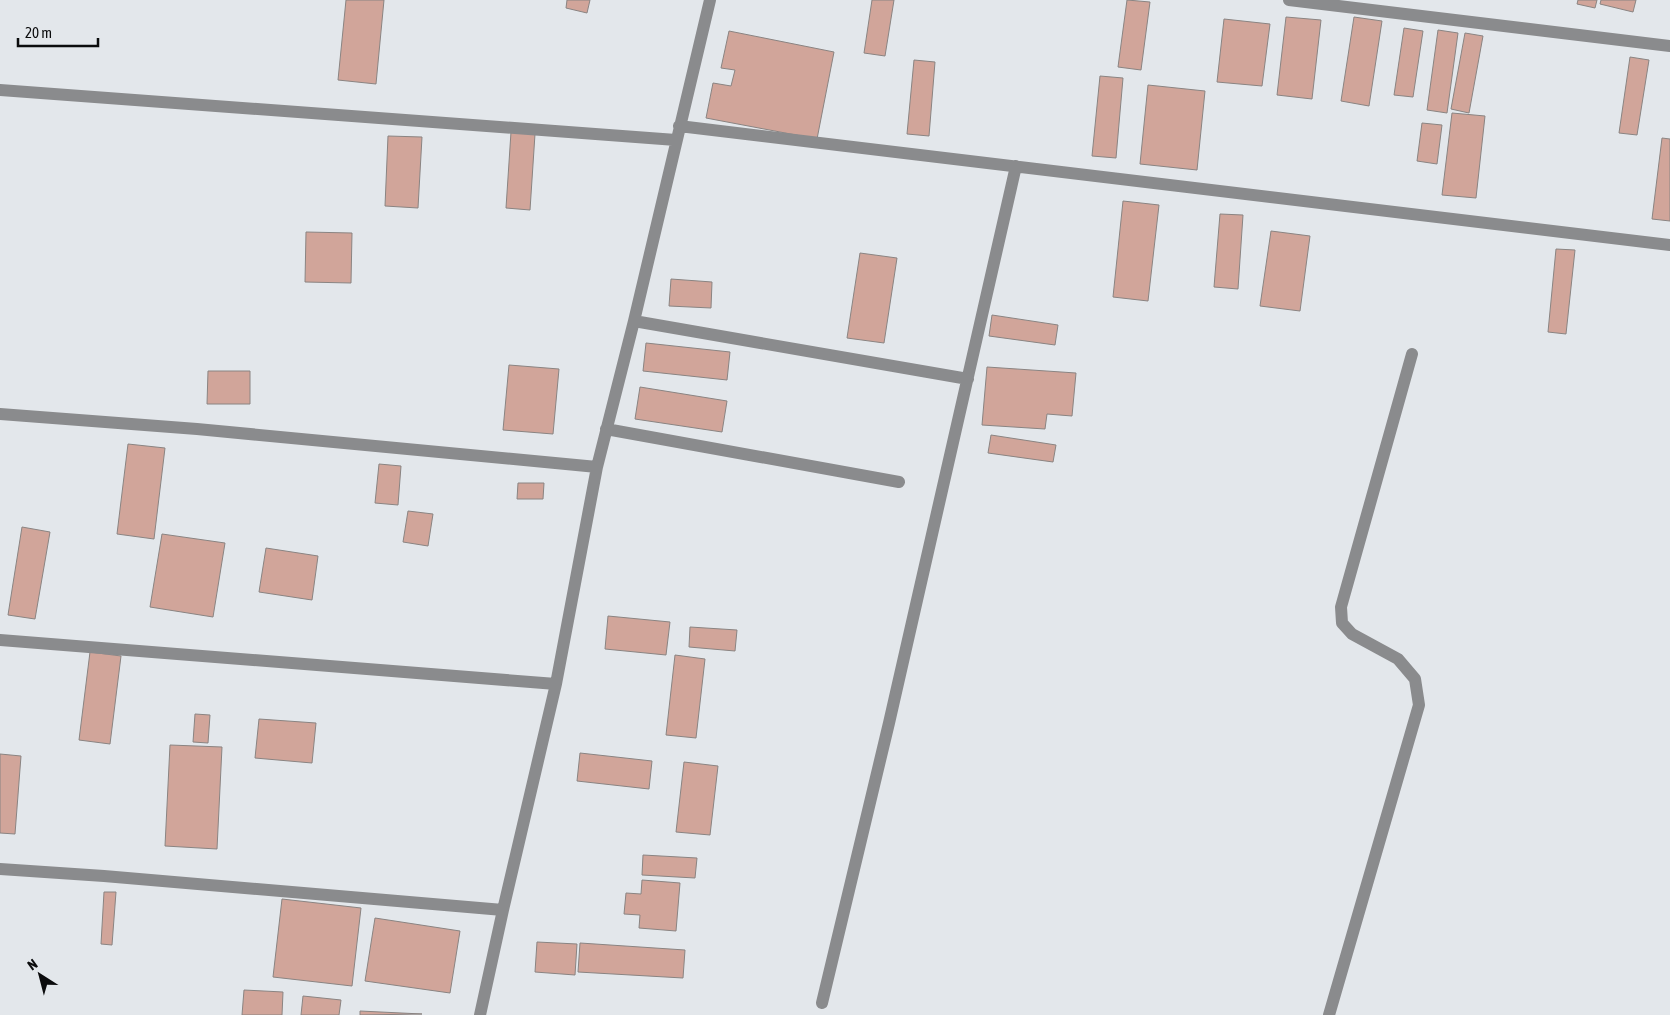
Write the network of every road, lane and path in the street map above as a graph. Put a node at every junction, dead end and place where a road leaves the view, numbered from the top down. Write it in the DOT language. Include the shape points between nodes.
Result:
graph roads {
  1 [pos="710,0"];
  2 [pos="1289,0"];
  3 [pos="1670,46"];
  4 [pos="0,90"];
  5 [pos="679,126"];
  6 [pos="676,140"];
  7 [pos="1016,166"];
  8 [pos="1670,245"];
  9 [pos="634,321"];
  10 [pos="1412,354"];
  11 [pos="968,379"];
  12 [pos="0,414"];
  13 [pos="606,429"];
  14 [pos="597,467"];
  15 [pos="899,482"];
  16 [pos="0,640"];
  17 [pos="556,684"];
  18 [pos="0,869"];
  19 [pos="502,910"];
  20 [pos="822,1003"];
  21 [pos="480,1015"];
  22 [pos="1329,1015"];
  1 -- 5 [label="street"];
  2 -- 3 [label="street"];
  4 -- 6 [label="street"];
  5 -- 6 [label="street"];
  5 -- 7 [label="street"];
  6 -- 9 [label="street"];
  7 -- 8 [label="street"];
  7 -- 11 [label="street"];
  9 -- 11 [label="street"];
  9 -- 13 [label="street"];
  10 -- 22 [label="street" via="1341,607 1342,623 1352,634 1398,659 1415,679 1419,705"];
  11 -- 20 [label="street"];
  12 -- 14 [label="street"];
  13 -- 14 [label="street"];
  13 -- 15 [label="street"];
  14 -- 17 [label="street"];
  16 -- 17 [label="street"];
  17 -- 19 [label="street"];
  18 -- 19 [label="street"];
  19 -- 21 [label="street"];
}
